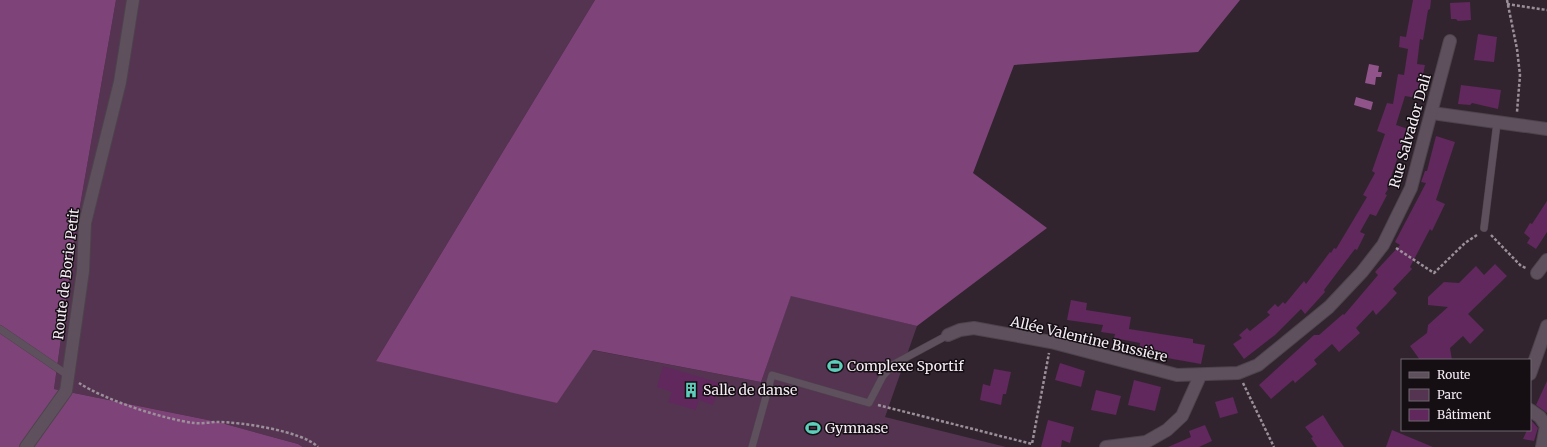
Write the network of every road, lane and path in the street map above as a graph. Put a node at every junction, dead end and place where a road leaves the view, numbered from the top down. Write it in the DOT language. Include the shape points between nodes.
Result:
graph roads {
  1 [pos="133,0"];
  2 [pos="1507,0"];
  3 [pos="1507,4"];
  4 [pos="1547,10"];
  5 [pos="1450,41"];
  6 [pos="1432,113"];
  7 [pos="1497,123"];
  8 [pos="1517,124"];
  9 [pos="1547,129"];
  10 [pos="1484,228"];
  11 [pos="1399,250"];
  12 [pos="1547,260"];
  13 [pos="1537,274"];
  14 [pos="1547,326"];
  15 [pos="0,329"];
  16 [pos="948,335"];
  17 [pos="1051,342"];
  18 [pos="1531,371"];
  19 [pos="1238,373"];
  20 [pos="69,376"];
  21 [pos="1200,376"];
  22 [pos="869,403"];
  23 [pos="1531,411"];
  24 [pos="26,447"];
  25 [pos="318,447"];
  26 [pos="752,447"];
  27 [pos="1106,447"];
  28 [pos="1274,447"];
  29 [pos="1542,447"];
  1 -- 20 [label="street, Route de Borie Petit" via="120,82 85,223 83,271"];
  2 -- 3 [label="path"];
  3 -- 4 [label="path"];
  3 -- 8 [label="path" via="1520,75"];
  5 -- 6 [label="street, Rue Salvador Dali"];
  6 -- 7 [label="street"];
  6 -- 19 [label="street, Rue Salvador Dali" via="1411,188 1383,245 1329,307 1258,365"];
  7 -- 8 [label="street"];
  7 -- 10 [label="lane"];
  8 -- 9 [label="street"];
  10 -- 11 [label="path" via="1465,242 1434,273"];
  10 -- 13 [label="path" via="1521,266"];
  12 -- 13 [label="street"];
  14 -- 18 [label="street"];
  15 -- 20 [label="lane"];
  16 -- 17 [label="street, Allée Valentine Bussière" via="974,328"];
  16 -- 22 [label="lane" via="894,364 883,376"];
  17 -- 21 [label="street, Allée Valentine Bussière" via="1176,375"];
  17 -- 22 [label="path" via="1032,444"];
  19 -- 21 [label="street, Rue Salvador Dali"];
  19 -- 28 [label="path"];
  20 -- 24 [label="street, Route de Borie Petit" via="66,391"];
  20 -- 25 [label="path" via="92,391 141,409 195,423 218,422 276,430 300,437"];
  21 -- 27 [label="street" via="1182,416 1167,430 1146,442"];
  22 -- 26 [label="lane" via="772,375"];
  23 -- 29 [label="street" via="1540,417 1546,426"];
}
